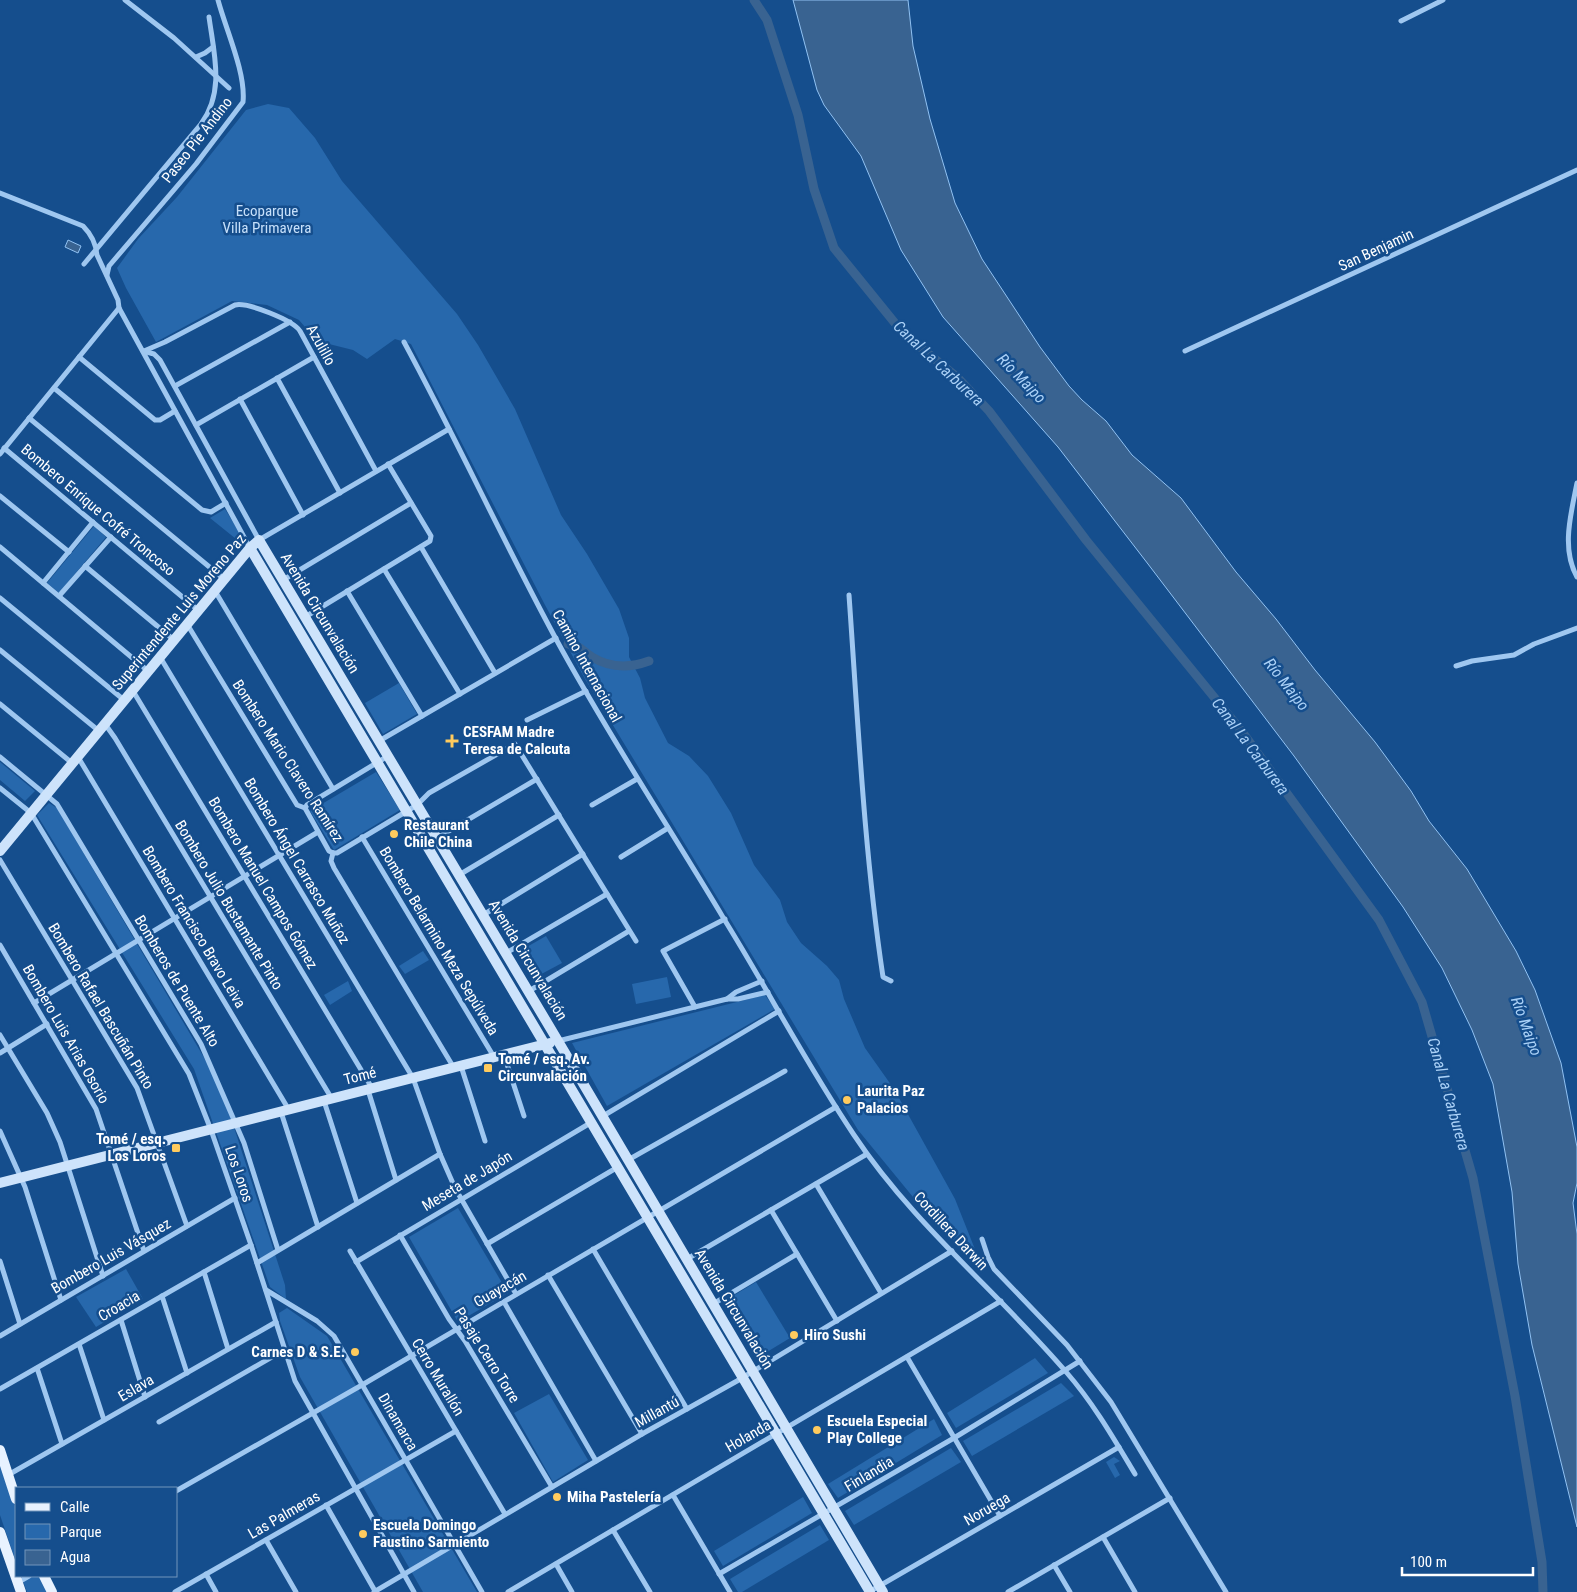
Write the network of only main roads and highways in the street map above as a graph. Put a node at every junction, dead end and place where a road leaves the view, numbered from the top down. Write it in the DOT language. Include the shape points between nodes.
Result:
graph roads {
  1 [pos="0,1450"];
  2 [pos="15,1496"];
  3 [pos="0,1532"];
  4 [pos="15,1575"];
  5 [pos="44,1577"];
  6 [pos="52,1592"];
  1 -- 2 [label="main road"];
  3 -- 4 [label="main road"];
  5 -- 6 [label="main road"];
}
